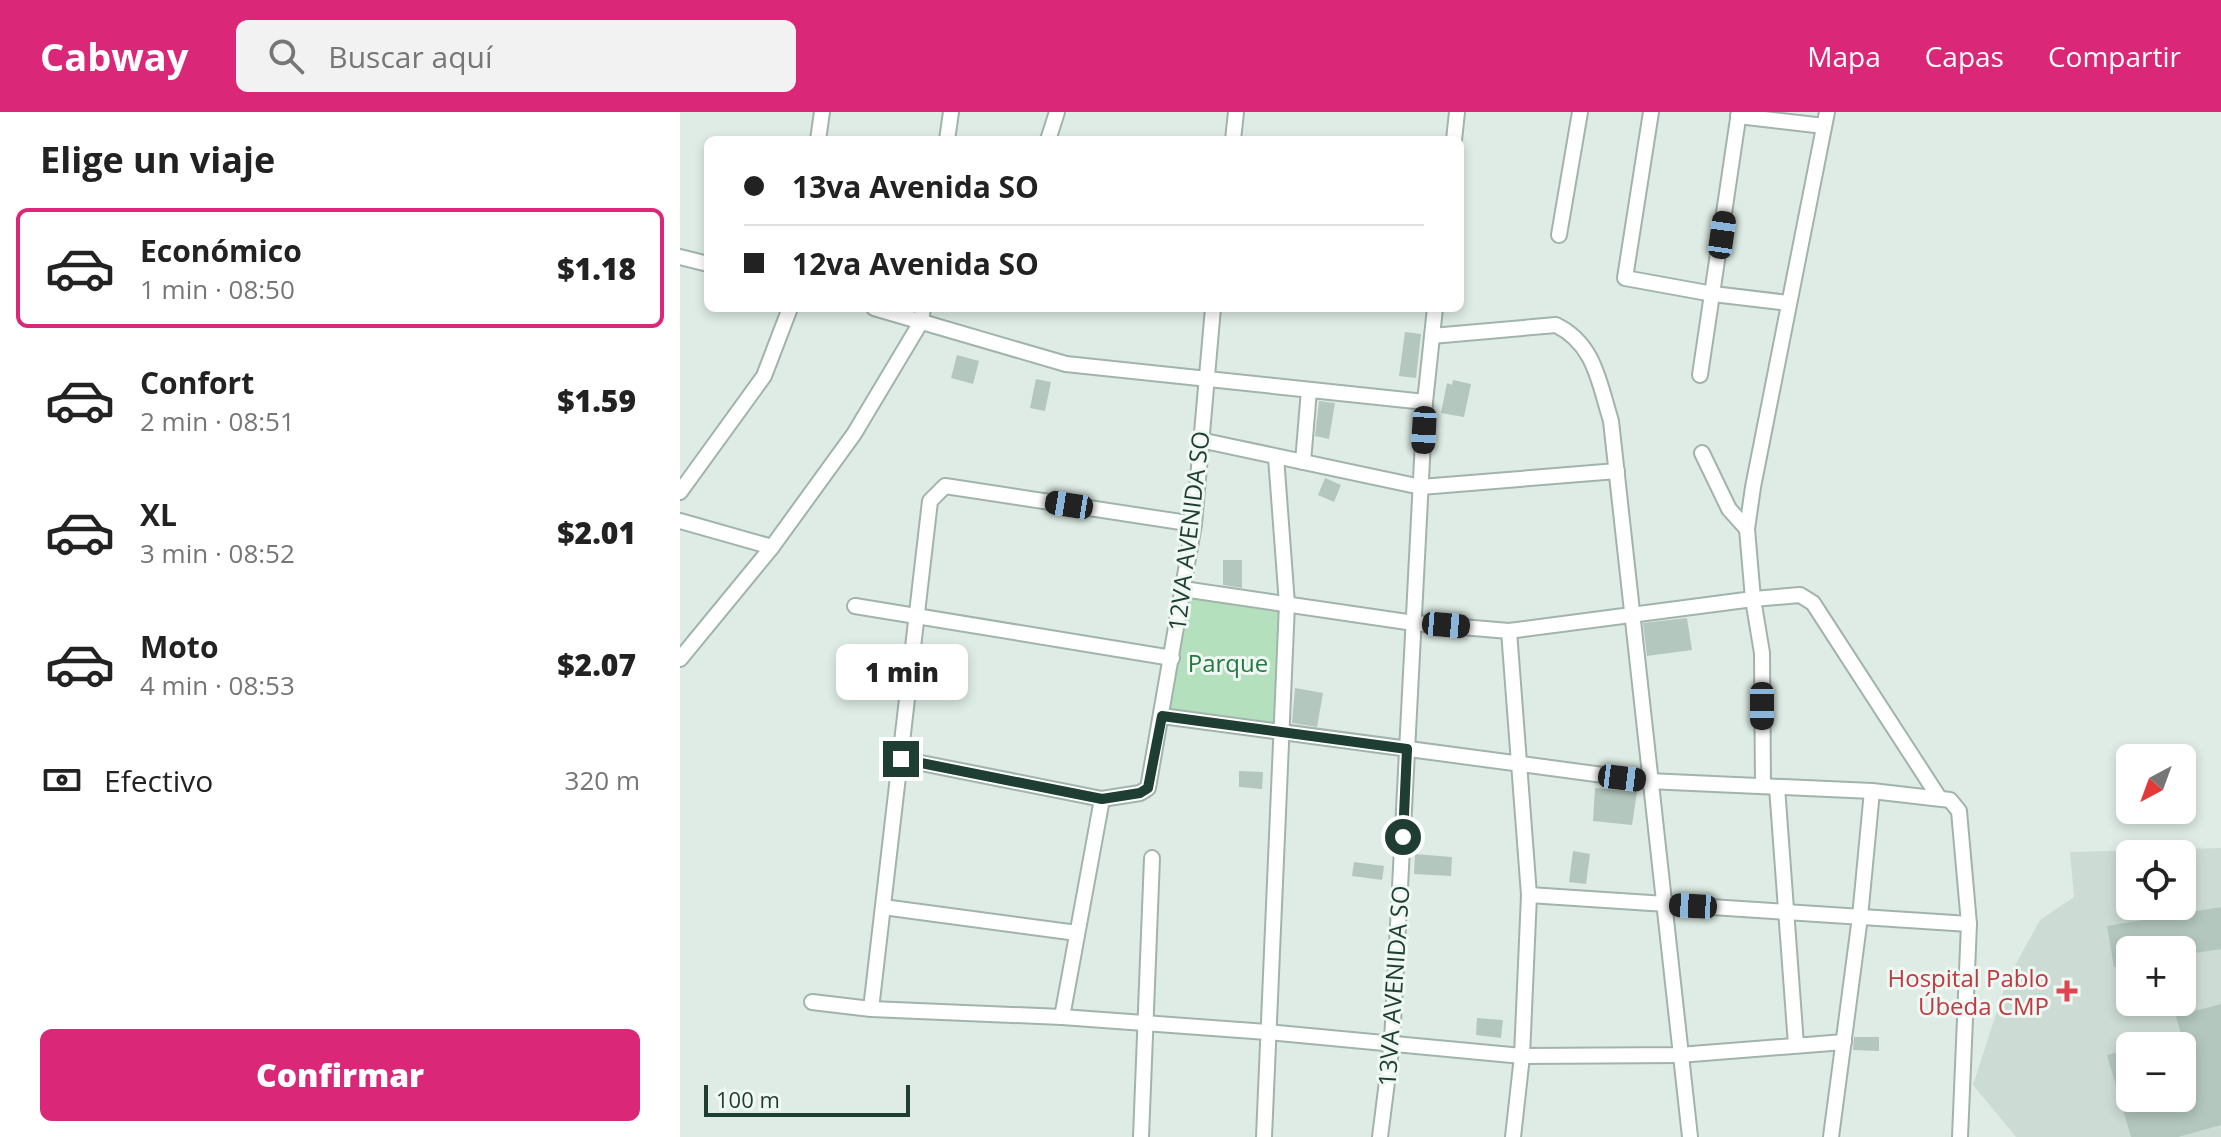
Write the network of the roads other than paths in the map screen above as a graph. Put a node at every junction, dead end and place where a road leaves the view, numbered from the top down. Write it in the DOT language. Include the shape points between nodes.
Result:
graph roads {
  1 [pos="822,112"];
  2 [pos="951,112"];
  3 [pos="1057,112"];
  4 [pos="1236,112"];
  5 [pos="1457,112"];
  6 [pos="1580,112"];
  7 [pos="1651,112"];
  8 [pos="1739,114"];
  9 [pos="1826,119"];
  10 [pos="819,136"];
  11 [pos="948,136"];
  12 [pos="1049,136"];
  13 [pos="1233,136"];
  14 [pos="1454,136"];
  15 [pos="1559,235"];
  16 [pos="680,257"];
  17 [pos="704,263"];
  18 [pos="1713,294"];
  19 [pos="1789,303"];
  20 [pos="788,312"];
  21 [pos="901,312"];
  22 [pos="1213,312"];
  23 [pos="1435,312"];
  24 [pos="922,315"];
  25 [pos="1432,336"];
  26 [pos="1700,375"];
  27 [pos="1204,381"];
  28 [pos="1309,390"];
  29 [pos="1425,402"];
  30 [pos="1200,440"];
  31 [pos="1702,453"];
  32 [pos="1276,457"];
  33 [pos="1303,462"];
  34 [pos="1617,471"];
  35 [pos="1421,487"];
  36 [pos="680,492"];
  37 [pos="680,521"];
  38 [pos="1194,524"];
  39 [pos="1747,529"];
  40 [pos="772,547"];
  41 [pos="1183,589"];
  42 [pos="1753,599"];
  43 [pos="1287,604"];
  44 [pos="855,606"];
  45 [pos="1634,613"];
  46 [pos="919,618"];
  47 [pos="1414,623"];
  48 [pos="1509,631"];
  49 [pos="683,650"];
  50 [pos="1172,658"];
  51 [pos="1162,716"];
  52 [pos="1280,732"];
  53 [pos="1407,749"];
  54 [pos="901,759"];
  55 [pos="1518,764"];
  56 [pos="1648,781"];
  57 [pos="1770,786"];
  58 [pos="1872,791"];
  59 [pos="1938,796"];
  60 [pos="1102,799"];
  61 [pos="1152,858"];
  62 [pos="1529,895"];
  63 [pos="1664,904"];
  64 [pos="883,907"];
  65 [pos="1783,912"];
  66 [pos="1860,917"];
  67 [pos="1969,924"];
  68 [pos="1077,933"];
  69 [pos="812,1002"];
  70 [pos="871,1009"];
  71 [pos="1062,1017"];
  72 [pos="1143,1023"];
  73 [pos="1267,1032"];
  74 [pos="1392,1042"];
  75 [pos="1844,1042"];
  76 [pos="1796,1045"];
  77 [pos="1679,1055"];
  78 [pos="1522,1056"];
  79 [pos="1141,1137"];
  80 [pos="1264,1137"];
  81 [pos="1380,1137"];
  82 [pos="1513,1137"];
  83 [pos="1690,1137"];
  84 [pos="1831,1137"];
  85 [pos="1960,1137"];
  1 -- 10 [label="street"];
  2 -- 11 [label="street"];
  3 -- 12 [label="street"];
  4 -- 13 [label="street"];
  5 -- 14 [label="street"];
  6 -- 15 [label="street"];
  7 -- 18 [label="street" via="1624,275"];
  8 -- 9 [label="street"];
  8 -- 18 [label="street"];
  9 -- 19 [label="street"];
  16 -- 17 [label="street"];
  18 -- 19 [label="street"];
  18 -- 26 [label="street"];
  19 -- 39 [label="street"];
  20 -- 36 [label="street" via="764,376"];
  21 -- 24 [label="street"];
  22 -- 27 [label="street, 12VA AVENIDA SO"];
  23 -- 25 [label="street, 13VA AVENIDA SO"];
  24 -- 27 [label="street" via="1066,364"];
  24 -- 40 [label="street" via="854,434"];
  25 -- 29 [label="street, 13VA AVENIDA SO"];
  25 -- 34 [label="street" via="1556,325 1571,332 1588,349 1611,421"];
  27 -- 28 [label="street"];
  27 -- 30 [label="street, 12VA AVENIDA SO"];
  28 -- 29 [label="street"];
  28 -- 33 [label="street"];
  29 -- 35 [label="street, 13VA AVENIDA SO"];
  30 -- 32 [label="street"];
  30 -- 38 [label="street, 12VA AVENIDA SO"];
  31 -- 39 [label="street" via="1729,509"];
  32 -- 33 [label="street"];
  32 -- 43 [label="street"];
  33 -- 35 [label="street"];
  34 -- 35 [label="street"];
  34 -- 45 [label="street"];
  35 -- 47 [label="street, 13VA AVENIDA SO"];
  37 -- 40 [label="street"];
  38 -- 41 [label="street, 12VA AVENIDA SO"];
  38 -- 46 [label="street" via="945,486 930,501"];
  39 -- 42 [label="street"];
  40 -- 49 [label="street"];
  41 -- 43 [label="street"];
  41 -- 50 [label="street, 12VA AVENIDA SO"];
  42 -- 45 [label="street"];
  42 -- 57 [label="street" via="1762,653"];
  42 -- 59 [label="street" via="1800,595 1813,603"];
  43 -- 47 [label="street"];
  43 -- 52 [label="street"];
  44 -- 46 [label="street"];
  45 -- 48 [label="street"];
  45 -- 56 [label="street"];
  46 -- 50 [label="street"];
  46 -- 54 [label="street"];
  47 -- 48 [label="street"];
  47 -- 53 [label="street, 13VA AVENIDA SO"];
  48 -- 55 [label="street"];
  50 -- 51 [label="street, 12VA AVENIDA SO"];
  51 -- 52 [label="street"];
  51 -- 60 [label="street, 12VA AVENIDA SO" via="1148,788"];
  52 -- 53 [label="street"];
  52 -- 73 [label="street"];
  53 -- 55 [label="street"];
  53 -- 74 [label="street, 13VA AVENIDA SO"];
  54 -- 60 [label="street, 12VA AVENIDA SO"];
  54 -- 64 [label="street"];
  55 -- 56 [label="street"];
  55 -- 62 [label="street"];
  56 -- 57 [label="street"];
  56 -- 63 [label="street"];
  57 -- 58 [label="street"];
  57 -- 65 [label="street"];
  58 -- 59 [label="street"];
  58 -- 66 [label="street"];
  59 -- 67 [label="street" via="1959,811"];
  60 -- 68 [label="street"];
  61 -- 72 [label="street"];
  62 -- 63 [label="street"];
  62 -- 78 [label="street"];
  63 -- 65 [label="street"];
  63 -- 77 [label="street"];
  64 -- 68 [label="street"];
  64 -- 70 [label="street"];
  65 -- 66 [label="street"];
  65 -- 76 [label="street"];
  66 -- 67 [label="street"];
  66 -- 75 [label="street"];
  67 -- 85 [label="street"];
  68 -- 71 [label="street"];
  69 -- 70 [label="street"];
  70 -- 71 [label="street"];
  71 -- 72 [label="street"];
  72 -- 73 [label="street"];
  72 -- 79 [label="street"];
  73 -- 74 [label="street"];
  73 -- 80 [label="street"];
  74 -- 78 [label="street"];
  74 -- 81 [label="street, 13VA AVENIDA SO"];
  75 -- 76 [label="street"];
  75 -- 84 [label="street"];
  76 -- 77 [label="street"];
  77 -- 78 [label="street"];
  77 -- 83 [label="street"];
  78 -- 82 [label="street"];
}
